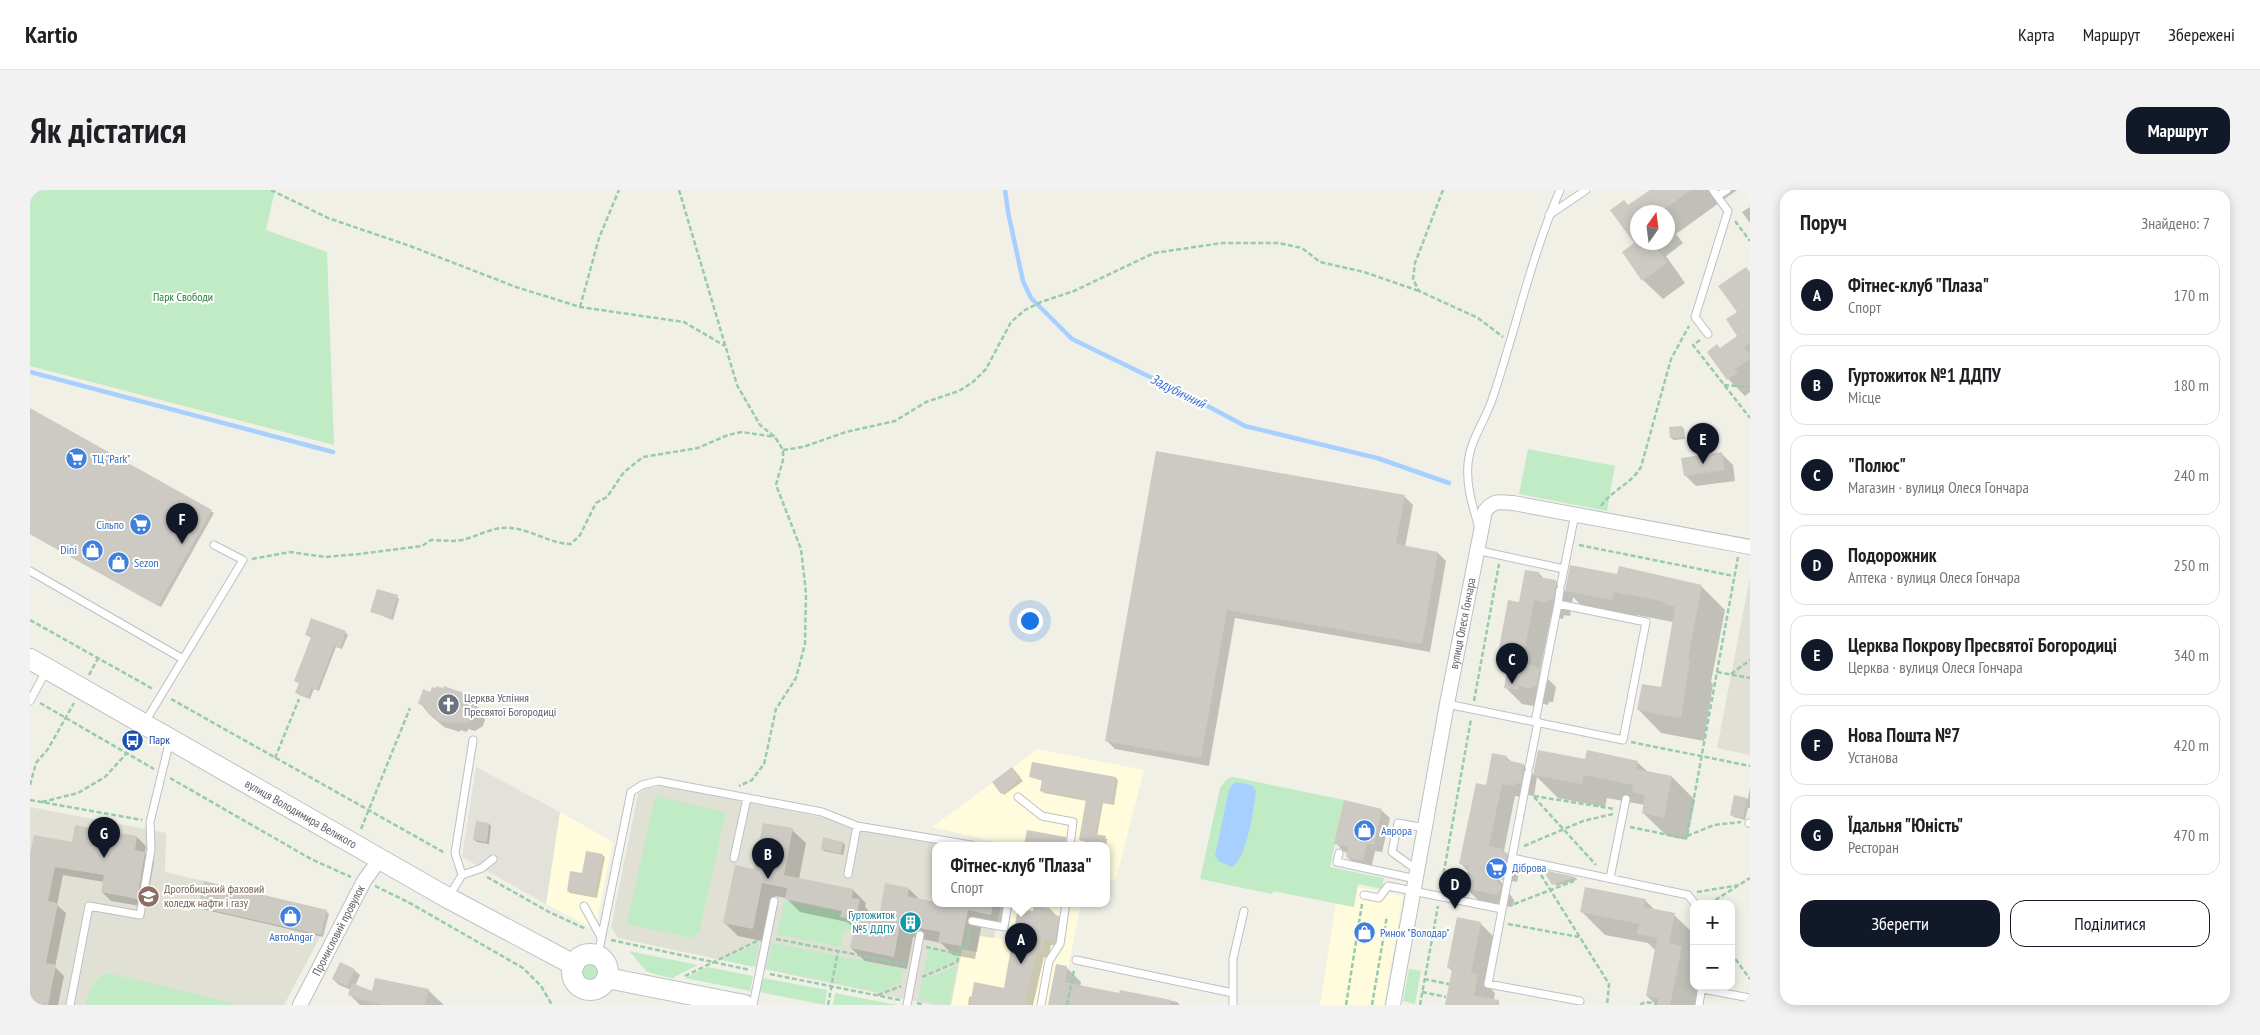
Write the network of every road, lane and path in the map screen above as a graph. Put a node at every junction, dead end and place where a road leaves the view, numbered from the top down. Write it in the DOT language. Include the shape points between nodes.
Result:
graph roads {
  1 [pos="271,190"];
  2 [pos="619,190"];
  3 [pos="679,190"];
  4 [pos="1443,190"];
  5 [pos="1560,190"];
  6 [pos="1586,190"];
  7 [pos="1727,190"];
  8 [pos="1715,193"];
  9 [pos="1728,212"];
  10 [pos="1549,215"];
  11 [pos="1750,241"];
  12 [pos="1419,290"];
  13 [pos="580,307"];
  14 [pos="1695,317"];
  15 [pos="1708,334"];
  16 [pos="1511,343"];
  17 [pos="726,346"];
  18 [pos="1724,385"];
  19 [pos="1750,388"];
  20 [pos="1750,418"];
  21 [pos="775,437"];
  22 [pos="783,450"];
  23 [pos="1575,514"];
  24 [pos="1593,518"];
  25 [pos="1479,531"];
  26 [pos="1569,543"];
  27 [pos="1747,544"];
  28 [pos="214,545"];
  29 [pos="1476,550"];
  30 [pos="1501,556"];
  31 [pos="243,560"];
  32 [pos="1564,569"];
  33 [pos="30,571"];
  34 [pos="1734,576"];
  35 [pos="1558,604"];
  36 [pos="30,658"];
  37 [pos="98,658"];
  38 [pos="183,659"];
  39 [pos="1750,660"];
  40 [pos="48,669"];
  41 [pos="1717,672"];
  42 [pos="1731,674"];
  43 [pos="89,676"];
  44 [pos="1750,678"];
  45 [pos="31,699"];
  46 [pos="299,699"];
  47 [pos="75,702"];
  48 [pos="1446,704"];
  49 [pos="410,708"];
  50 [pos="1473,709"];
  51 [pos="66,718"];
  52 [pos="1536,722"];
  53 [pos="144,724"];
  54 [pos="170,740"];
  55 [pos="473,740"];
  56 [pos="1623,740"];
  57 [pos="127,754"];
  58 [pos="1701,756"];
  59 [pos="275,758"];
  60 [pos="1750,766"];
  61 [pos="161,773"];
  62 [pos="30,785"];
  63 [pos="721,793"];
  64 [pos="1018,797"];
  65 [pos="747,798"];
  66 [pos="1626,799"];
  67 [pos="30,800"];
  68 [pos="41,802"];
  69 [pos="1624,811"];
  70 [pos="150,822"];
  71 [pos="1749,823"];
  72 [pos="857,826"];
  73 [pos="1620,826"];
  74 [pos="1425,828"];
  75 [pos="360,830"];
  76 [pos="1563,830"];
  77 [pos="1687,836"];
  78 [pos="952,842"];
  79 [pos="1070,842"];
  80 [pos="1513,850"];
  81 [pos="1340,853"];
  82 [pos="734,858"];
  83 [pos="1512,858"];
  84 [pos="380,859"];
  85 [pos="493,859"];
  86 [pos="1533,863"];
  87 [pos="848,874"];
  88 [pos="462,875"];
  89 [pos="1592,875"];
  90 [pos="1608,878"];
  91 [pos="1750,878"];
  92 [pos="1416,880"];
  93 [pos="364,881"];
  94 [pos="1740,885"];
  95 [pos="1550,889"];
  96 [pos="1364,895"];
  97 [pos="1688,895"];
  98 [pos="1439,896"];
  99 [pos="448,898"];
  100 [pos="774,900"];
  101 [pos="1691,900"];
  102 [pos="1716,900"];
  103 [pos="584,906"];
  104 [pos="1007,907"];
  105 [pos="1065,907"];
  106 [pos="1502,909"];
  107 [pos="1244,911"];
  108 [pos="1387,916"];
  109 [pos="972,921"];
  110 [pos="1500,922"];
  111 [pos="969,933"];
  112 [pos="920,935"];
  113 [pos="1579,936"];
  114 [pos="767,937"];
  115 [pos="600,946"];
  116 [pos="918,946"];
  117 [pos="838,951"];
  118 [pos="1735,958"];
  119 [pos="1076,960"];
  120 [pos="574,965"];
  121 [pos="914,966"];
  122 [pos="607,978"];
  123 [pos="678,979"];
  124 [pos="1424,979"];
  125 [pos="1750,979"];
  126 [pos="1449,984"];
  127 [pos="1702,990"];
  128 [pos="1712,990"];
  129 [pos="1422,992"];
  130 [pos="1233,993"];
  131 [pos="585,997"];
  132 [pos="1446,997"];
  133 [pos="1750,998"];
  134 [pos="1580,1001"];
  135 [pos="1658,1004"];
  136 [pos="70,1005"];
  137 [pos="300,1005"];
  138 [pos="552,1005"];
  139 [pos="744,1005"];
  140 [pos="753,1005"];
  141 [pos="828,1005"];
  142 [pos="907,1005"];
  143 [pos="1041,1005"];
  144 [pos="1067,1005"];
  145 [pos="1233,1005"];
  146 [pos="1346,1005"];
  147 [pos="1372,1005"];
  148 [pos="1393,1005"];
  149 [pos="1420,1005"];
  150 [pos="1607,1005"];
  151 [pos="1640,1005"];
  152 [pos="1700,1005"];
  1 -- 13 [label="path" via="328,218"];
  2 -- 13 [label="path" via="599,238"];
  3 -- 17 [label="path"];
  4 -- 12 [label="path" via="1415,263 1413,280"];
  5 -- 10 [label="lane"];
  6 -- 10 [label="lane"];
  7 -- 8 [label="lane"];
  8 -- 9 [label="lane"];
  9 -- 11 [label="path"];
  9 -- 14 [label="lane"];
  10 -- 16 [label="lane" via="1538,242"];
  12 -- 16 [label="path" via="1478,318"];
  12 -- 22 [label="path" via="1320,262 1302,248 1278,243 1222,243 1154,253 1025,310 1011,322 986,369 959,391 926,402 895,421"];
  13 -- 17 [label="path" via="684,322"];
  14 -- 15 [label="lane"];
  14 -- 24 [label="path" via="1671,359 1641,467 1632,480 1612,493"];
  15 -- 18 [label="path" via="1693,345"];
  16 -- 25 [label="lane" via="1491,404 1473,440 1468,463 1468,488"];
  17 -- 21 [label="path" via="737,385 760,426"];
  18 -- 19 [label="path"];
  18 -- 20 [label="path"];
  21 -- 22 [label="path"];
  21 -- 31 [label="path" via="742,432 698,448 643,457 624,472 607,497 596,504 580,535 571,544 560,544 511,528 489,530 452,542 431,540 422,546 359,554 325,557 290,552"];
  22 -- 63 [label="path" via="776,485 801,549 806,593 805,644 796,678 776,709 764,764 752,780"];
  23 -- 24 [label="street, вулиця Олеся Гончара"];
  23 -- 25 [label="street, вулиця Олеся Гончара" via="1498,502 1490,504"];
  23 -- 26 [label="lane"];
  24 -- 27 [label="street, вулиця Олеся Гончара"];
  25 -- 29 [label="street, вулиця Олеся Гончара"];
  26 -- 32 [label="lane"];
  26 -- 34 [label="path"];
  27 -- 34 [label="path"];
  28 -- 31 [label="lane"];
  29 -- 30 [label="lane"];
  29 -- 48 [label="street, вулиця Олеся Гончара"];
  30 -- 32 [label="lane"];
  30 -- 50 [label="path"];
  31 -- 38 [label="lane"];
  32 -- 35 [label="lane"];
  33 -- 38 [label="lane"];
  34 -- 41 [label="path"];
  35 -- 52 [label="lane"];
  35 -- 56 [label="lane" via="1646,622"];
  36 -- 40 [label="street, вулиця Володимира Великого"];
  37 -- 43 [label="path"];
  38 -- 53 [label="lane"];
  39 -- 42 [label="path"];
  40 -- 45 [label="lane"];
  40 -- 53 [label="street, вулиця Володимира Великого"];
  41 -- 42 [label="path"];
  41 -- 58 [label="path"];
  42 -- 44 [label="path"];
  45 -- 51 [label="path"];
  46 -- 59 [label="path"];
  47 -- 51 [label="path"];
  48 -- 50 [label="lane"];
  48 -- 74 [label="street, вулиця Олеся Гончара"];
  49 -- 75 [label="path"];
  50 -- 52 [label="lane"];
  50 -- 98 [label="path"];
  51 -- 57 [label="path"];
  51 -- 62 [label="path" via="36,763"];
  52 -- 56 [label="lane"];
  52 -- 80 [label="lane"];
  53 -- 54 [label="street, вулиця Володимира Великого"];
  54 -- 61 [label="lane"];
  54 -- 84 [label="street, вулиця Володимира Великого"];
  55 -- 88 [label="lane" via="455,853"];
  56 -- 58 [label="path"];
  57 -- 61 [label="path"];
  57 -- 68 [label="path" via="105,777 78,793"];
  58 -- 60 [label="path"];
  58 -- 77 [label="path"];
  61 -- 70 [label="lane"];
  61 -- 93 [label="path" via="311,859 345,876"];
  63 -- 65 [label="lane"];
  63 -- 115 [label="lane" via="658,781 631,792"];
  64 -- 79 [label="lane" via="1042,816 1073,822"];
  65 -- 72 [label="lane" via="822,812"];
  65 -- 82 [label="lane"];
  66 -- 69 [label="lane"];
  67 -- 68 [label="path"];
  68 -- 70 [label="path"];
  69 -- 73 [label="lane"];
  69 -- 76 [label="path"];
  69 -- 76 [label="path" via="1534,796"];
  70 -- 136 [label="lane" via="151,849 140,915 89,906"];
  71 -- 77 [label="path" via="1722,823"];
  72 -- 78 [label="lane"];
  72 -- 87 [label="lane"];
  73 -- 77 [label="path" via="1683,838"];
  73 -- 90 [label="lane"];
  74 -- 92 [label="street, вулиця Олеся Гончара"];
  74 -- 92 [label="lane" via="1398,823 1392,852"];
  76 -- 80 [label="path"];
  76 -- 90 [label="path"];
  80 -- 83 [label="lane"];
  81 -- 92 [label="lane" via="1338,862"];
  83 -- 86 [label="lane"];
  83 -- 106 [label="lane"];
  84 -- 93 [label="street, Промисловий провулок"];
  84 -- 99 [label="street, вулиця Володимира Великого"];
  85 -- 88 [label="lane" via="482,868"];
  86 -- 89 [label="lane"];
  86 -- 95 [label="path"];
  88 -- 99 [label="lane"];
  89 -- 90 [label="lane"];
  89 -- 95 [label="path"];
  90 -- 97 [label="lane"];
  91 -- 94 [label="path"];
  92 -- 96 [label="lane" via="1388,886 1380,898"];
  92 -- 98 [label="lane"];
  92 -- 148 [label="street, вулиця Олеся Гончара"];
  93 -- 137 [label="street, Промисловий провулок"];
  93 -- 138 [label="path" via="408,902 523,968 541,986"];
  94 -- 97 [label="path"];
  94 -- 102 [label="path"];
  95 -- 106 [label="path"];
  95 -- 113 [label="path"];
  96 -- 146 [label="path"];
  97 -- 101 [label="lane"];
  98 -- 106 [label="lane"];
  98 -- 124 [label="path"];
  99 -- 120 [label="street, вулиця Володимира Великого"];
  100 -- 114 [label="lane"];
  103 -- 115 [label="lane"];
  104 -- 109 [label="lane" via="1004,927"];
  105 -- 143 [label="lane" via="1060,944 1049,962"];
  106 -- 110 [label="lane"];
  107 -- 130 [label="lane" via="1232,959"];
  108 -- 147 [label="path"];
  110 -- 113 [label="path"];
  110 -- 134 [label="lane" via="1488,984"];
  111 -- 116 [label="path" via="966,948 960,947 959,954"];
  112 -- 116 [label="lane"];
  113 -- 150 [label="path" via="1609,984"];
  114 -- 117 [label="path"];
  114 -- 123 [label="path"];
  114 -- 140 [label="lane"];
  115 -- 120 [label="street"];
  115 -- 122 [label="street" via="607,965"];
  116 -- 121 [label="lane"];
  117 -- 121 [label="path"];
  117 -- 141 [label="path"];
  118 -- 125 [label="path"];
  119 -- 130 [label="lane"];
  119 -- 144 [label="path"];
  120 -- 131 [label="street" via="572,972"];
  121 -- 142 [label="lane"];
  122 -- 131 [label="street"];
  122 -- 139 [label="street"];
  124 -- 126 [label="path"];
  124 -- 129 [label="path"];
  127 -- 152 [label="lane"];
  128 -- 133 [label="lane"];
  129 -- 132 [label="path"];
  129 -- 149 [label="path"];
  130 -- 145 [label="lane"];
  135 -- 151 [label="path" via="1644,1002"];
}
